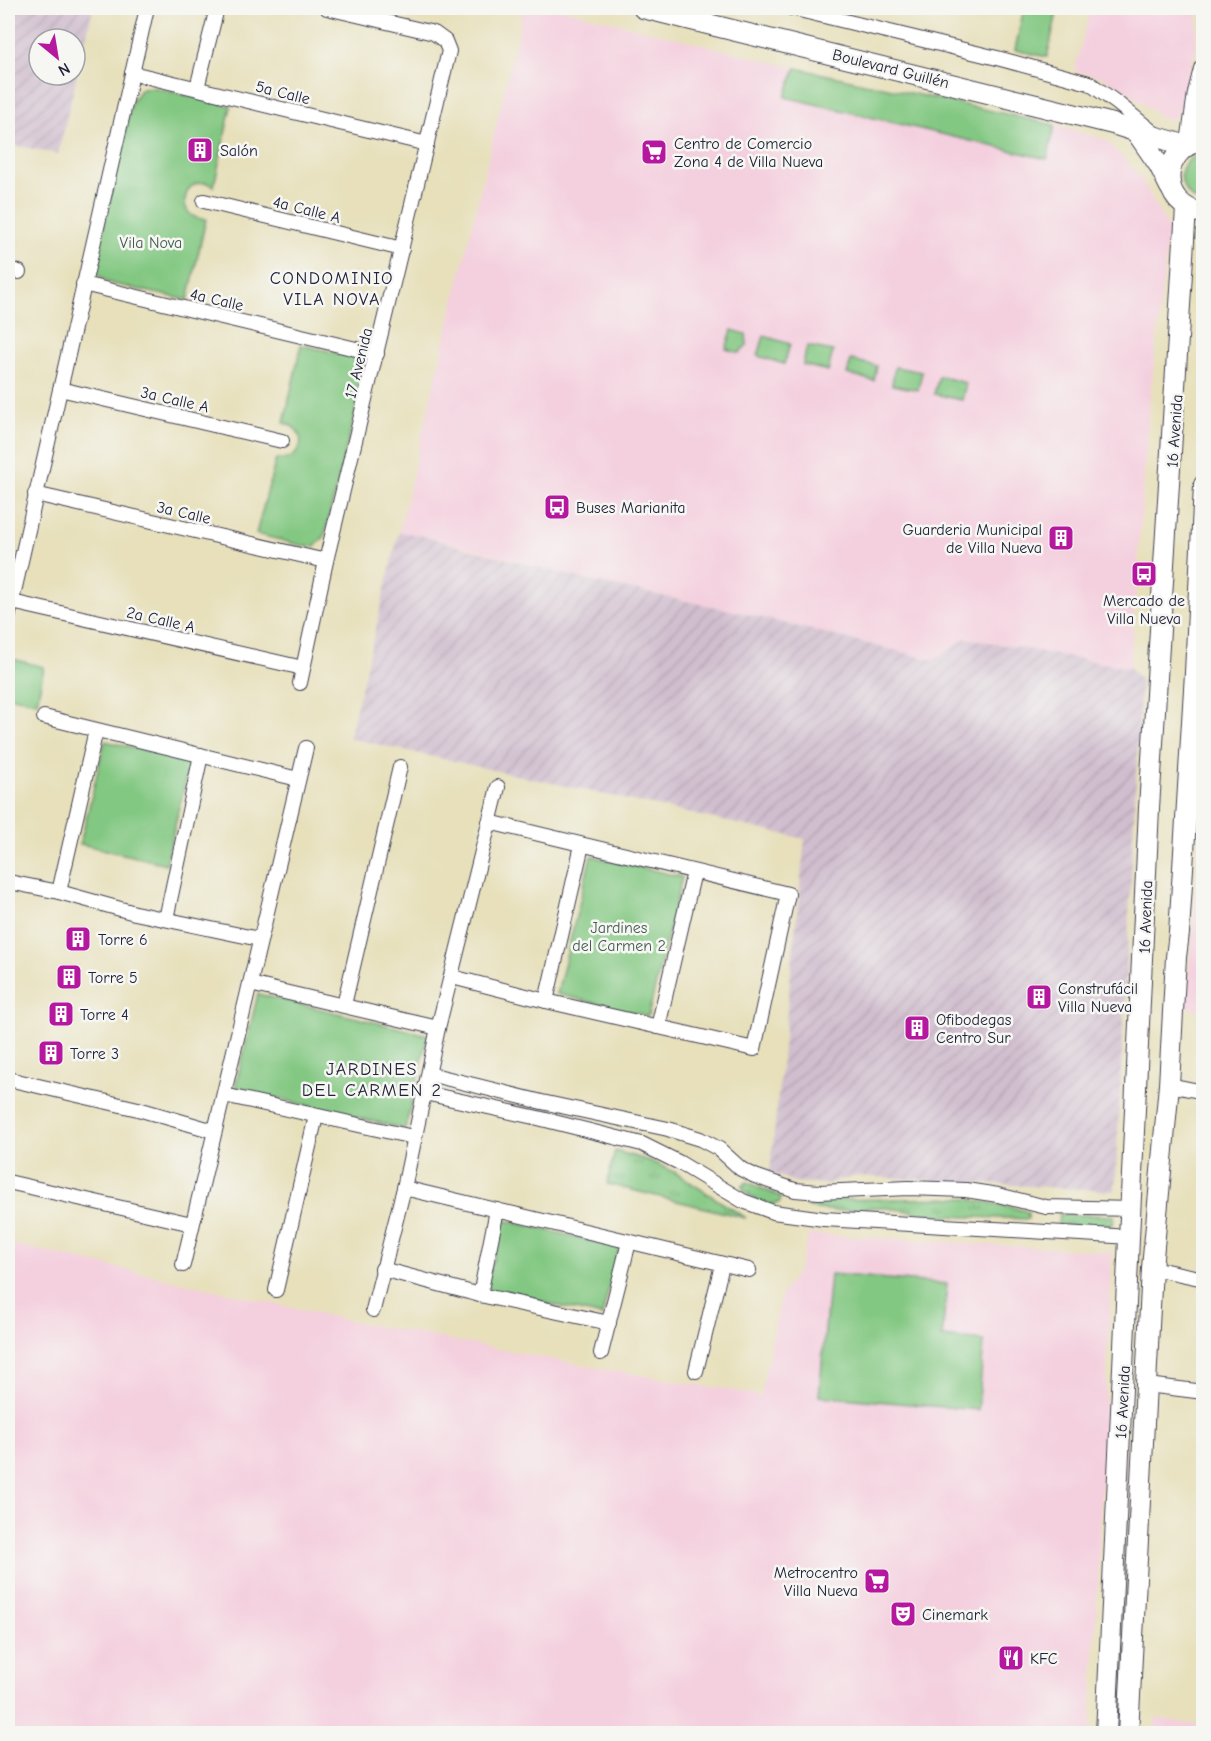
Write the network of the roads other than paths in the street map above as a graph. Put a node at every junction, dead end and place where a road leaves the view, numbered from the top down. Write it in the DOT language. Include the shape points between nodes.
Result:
graph roads {
  1 [pos="147,8"];
  2 [pos="217,8"];
  3 [pos="327,8"];
  4 [pos="643,8"];
  5 [pos="791,8"];
  6 [pos="832,12"];
  7 [pos="1203,69"];
  8 [pos="132,73"];
  9 [pos="197,88"];
  10 [pos="1117,103"];
  11 [pos="1113,124"];
  12 [pos="1146,134"];
  13 [pos="1194,143"];
  14 [pos="427,144"];
  15 [pos="1172,190"];
  16 [pos="204,201"];
  17 [pos="1195,211"];
  18 [pos="402,249"];
  19 [pos="84,285"];
  20 [pos="377,354"];
  21 [pos="60,389"];
  22 [pos="282,441"];
  23 [pos="1203,484"];
  24 [pos="35,494"];
  25 [pos="326,561"];
  26 [pos="12,602"];
  27 [pos="8,618"];
  28 [pos="303,668"];
  29 [pos="300,683"];
  30 [pos="44,717"];
  31 [pos="96,730"];
  32 [pos="306,748"];
  33 [pos="201,755"];
  34 [pos="1196,764"];
  35 [pos="400,767"];
  36 [pos="298,779"];
  37 [pos="498,787"];
  38 [pos="489,822"];
  39 [pos="582,845"];
  40 [pos="694,872"];
  41 [pos="9,882"];
  42 [pos="59,892"];
  43 [pos="166,919"];
  44 [pos="260,939"];
  45 [pos="1144,956"];
  46 [pos="1176,957"];
  47 [pos="452,977"];
  48 [pos="250,984"];
  49 [pos="546,1001"];
  50 [pos="344,1005"];
  51 [pos="658,1027"];
  52 [pos="438,1028"];
  53 [pos="429,1074"];
  54 [pos="8,1079"];
  55 [pos="1169,1085"];
  56 [pos="1203,1092"];
  57 [pos="425,1093"];
  58 [pos="224,1095"];
  59 [pos="542,1102"];
  60 [pos="316,1116"];
  61 [pos="538,1118"];
  62 [pos="648,1125"];
  63 [pos="214,1131"];
  64 [pos="413,1137"];
  65 [pos="642,1144"];
  66 [pos="743,1170"];
  67 [pos="8,1182"];
  68 [pos="404,1188"];
  69 [pos="800,1190"];
  70 [pos="729,1193"];
  71 [pos="1046,1207"];
  72 [pos="1132,1209"];
  73 [pos="497,1210"];
  74 [pos="797,1216"];
  75 [pos="192,1224"];
  76 [pos="1043,1231"];
  77 [pos="1131,1237"];
  78 [pos="629,1242"];
  79 [pos="722,1264"];
  80 [pos="183,1265"];
  81 [pos="1152,1268"];
  82 [pos="382,1269"];
  83 [pos="749,1270"];
  84 [pos="1203,1279"];
  85 [pos="276,1290"];
  86 [pos="480,1295"];
  87 [pos="374,1310"];
  88 [pos="609,1323"];
  89 [pos="601,1353"];
  90 [pos="696,1371"];
  91 [pos="1147,1385"];
  92 [pos="1203,1392"];
  93 [pos="1106,1734"];
  94 [pos="1128,1734"];
  1 -- 8 [label="street"];
  2 -- 9 [label="street"];
  3 -- 14 [label="street, 17 Avenida" via="434,33 445,41 449,51"];
  4 -- 11 [label="main road, Boulevard Guillén"];
  5 -- 6 [label="street"];
  6 -- 10 [label="street" via="1089,83"];
  7 -- 13 [label="main road"];
  8 -- 9 [label="street, 5a Calle"];
  8 -- 19 [label="street"];
  9 -- 14 [label="street, 5a Calle"];
  10 -- 11 [label="street"];
  10 -- 12 [label="street"];
  11 -- 12 [label="main road, Boulevard Guillén"];
  12 -- 13 [label="main road, Boulevard Guillén"];
  12 -- 15 [label="main road"];
  13 -- 15 [label="main road" via="1177,154 1171,166"];
  14 -- 18 [label="street, 17 Avenida"];
  15 -- 17 [label="main road" via="1178,200"];
  16 -- 18 [label="street, 4a Calle A"];
  17 -- 45 [label="main road, 16 Avenida" via="1149,808"];
  18 -- 20 [label="street, 17 Avenida"];
  19 -- 20 [label="street, 4a Calle"];
  19 -- 21 [label="street"];
  20 -- 25 [label="street, 17 Avenida"];
  21 -- 22 [label="street, 3a Calle A"];
  21 -- 24 [label="street"];
  23 -- 34 [label="main road, 16 Avenida"];
  24 -- 25 [label="street, 3a Calle"];
  24 -- 26 [label="street"];
  25 -- 28 [label="street, 17 Avenida"];
  26 -- 27 [label="street"];
  26 -- 28 [label="street, 2a Calle A"];
  28 -- 29 [label="street, 17 Avenida"];
  30 -- 31 [label="street"];
  31 -- 33 [label="street"];
  31 -- 42 [label="street"];
  32 -- 36 [label="street"];
  33 -- 36 [label="street"];
  33 -- 43 [label="street"];
  34 -- 46 [label="main road, 16 Avenida"];
  35 -- 50 [label="street"];
  36 -- 44 [label="street"];
  37 -- 38 [label="street"];
  38 -- 39 [label="street"];
  38 -- 47 [label="street"];
  39 -- 40 [label="street"];
  39 -- 49 [label="street"];
  40 -- 51 [label="street"];
  40 -- 51 [label="street" via="788,894 754,1049"];
  41 -- 42 [label="street"];
  42 -- 43 [label="street"];
  43 -- 44 [label="street"];
  44 -- 48 [label="street"];
  45 -- 46 [label="main road"];
  45 -- 72 [label="main road, 16 Avenida"];
  46 -- 55 [label="main road, 16 Avenida"];
  47 -- 49 [label="street"];
  47 -- 52 [label="street"];
  48 -- 50 [label="street"];
  48 -- 58 [label="street"];
  49 -- 51 [label="street"];
  50 -- 52 [label="street"];
  52 -- 53 [label="street"];
  53 -- 57 [label="street"];
  53 -- 59 [label="street"];
  54 -- 63 [label="street"];
  55 -- 56 [label="street"];
  55 -- 81 [label="main road, 16 Avenida"];
  57 -- 61 [label="street"];
  57 -- 64 [label="street"];
  58 -- 60 [label="street"];
  58 -- 63 [label="street"];
  59 -- 61 [label="street"];
  59 -- 62 [label="street"];
  60 -- 64 [label="street"];
  60 -- 85 [label="street"];
  61 -- 65 [label="street"];
  62 -- 65 [label="street"];
  62 -- 66 [label="street" via="700,1139"];
  63 -- 75 [label="street"];
  64 -- 68 [label="street"];
  65 -- 70 [label="street"];
  66 -- 69 [label="street"];
  66 -- 70 [label="street"];
  67 -- 75 [label="street"];
  68 -- 73 [label="street"];
  68 -- 82 [label="street"];
  69 -- 71 [label="street" via="966,1190"];
  69 -- 74 [label="street"];
  70 -- 74 [label="street" via="773,1212"];
  71 -- 72 [label="street"];
  71 -- 76 [label="street"];
  72 -- 77 [label="main road, 16 Avenida"];
  73 -- 78 [label="street"];
  73 -- 86 [label="street"];
  74 -- 76 [label="street"];
  75 -- 80 [label="street"];
  76 -- 77 [label="street"];
  77 -- 93 [label="main road, 16 Avenida"];
  78 -- 79 [label="street"];
  78 -- 88 [label="street"];
  79 -- 83 [label="street"];
  79 -- 90 [label="street"];
  81 -- 84 [label="street"];
  81 -- 91 [label="main road, 16 Avenida"];
  82 -- 86 [label="street"];
  82 -- 87 [label="street"];
  86 -- 88 [label="street"];
  88 -- 89 [label="street"];
  91 -- 92 [label="street"];
  91 -- 94 [label="main road, 16 Avenida"];
}
